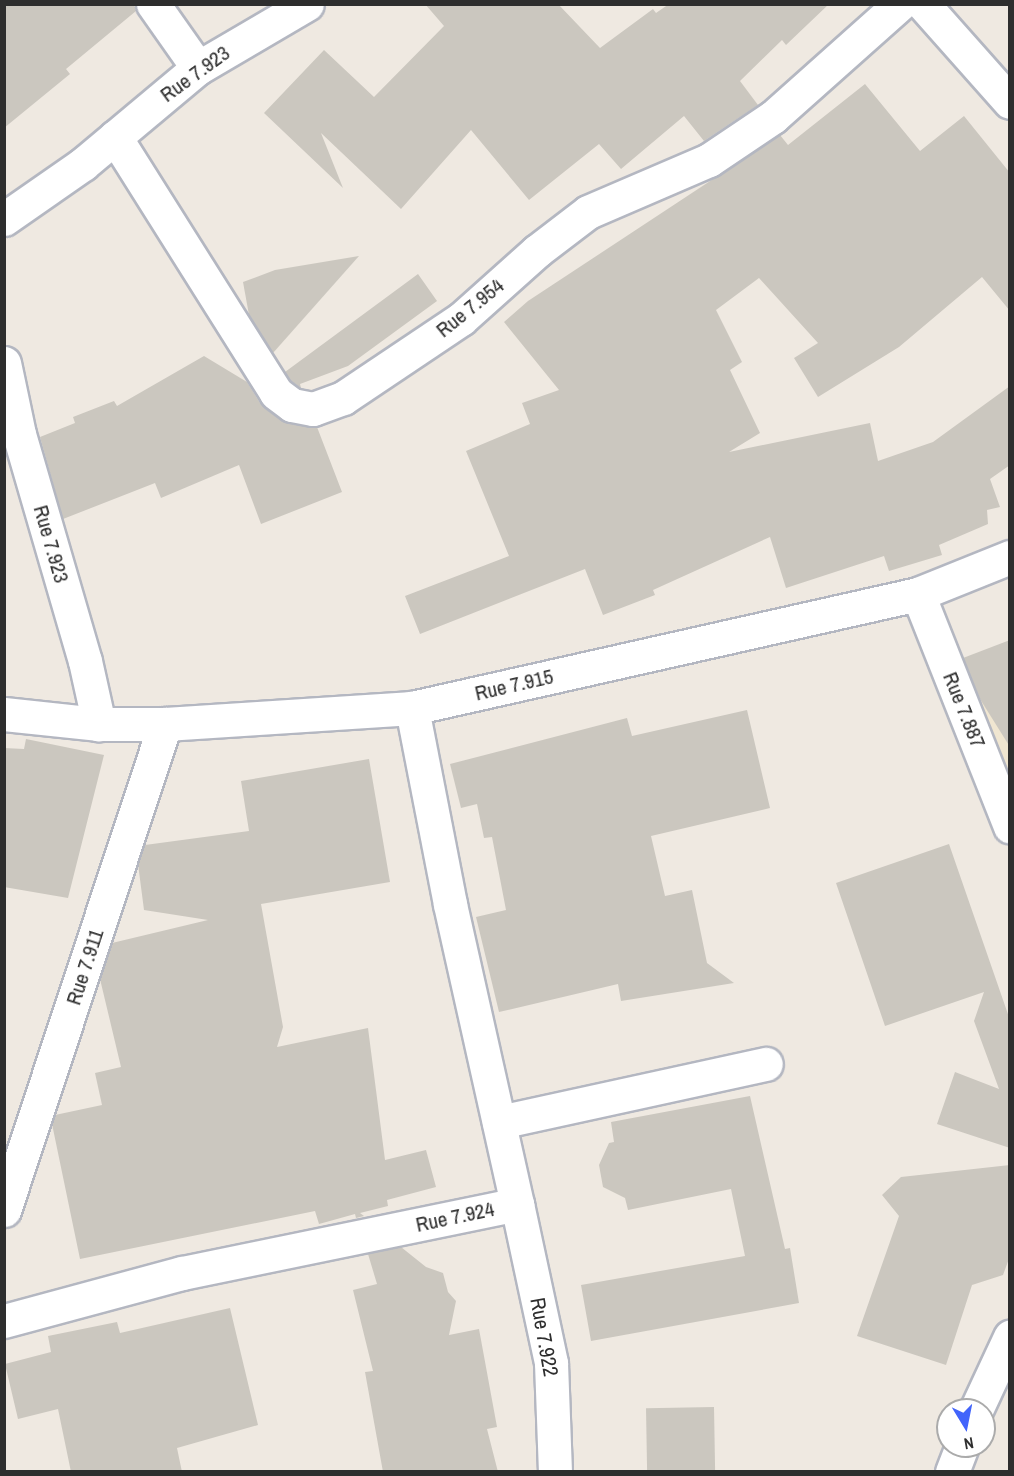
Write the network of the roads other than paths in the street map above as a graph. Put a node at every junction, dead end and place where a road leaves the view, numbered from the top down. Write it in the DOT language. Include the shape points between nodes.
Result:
graph roads {
  1 [pos="153,4"];
  2 [pos="307,4"];
  3 [pos="900,4"];
  4 [pos="922,4"];
  5 [pos="198,68"];
  6 [pos="1010,102"];
  7 [pos="115,137"];
  8 [pos="4,219"];
  9 [pos="4,363"];
  10 [pos="1010,557"];
  11 [pos="918,594"];
  12 [pos="412,708"];
  13 [pos="4,714"];
  14 [pos="99,724"];
  15 [pos="165,724"];
  16 [pos="1010,826"];
  17 [pos="766,1064"];
  18 [pos="499,1122"];
  19 [pos="517,1204"];
  20 [pos="4,1210"];
  21 [pos="4,1322"];
  22 [pos="1010,1337"];
  23 [pos="982,1398"];
  24 [pos="555,1472"];
  1 -- 5 [label="street"];
  2 -- 5 [label="street, Rue 7.923"];
  3 -- 7 [label="street, Rue 7.954" via="773,117 709,160 588,212 537,251 461,319 344,398 313,409 292,405 276,393"];
  4 -- 6 [label="street"];
  5 -- 7 [label="street, Rue 7.923"];
  7 -- 8 [label="street, Rue 7.923"];
  9 -- 14 [label="street, Rue 7.923" via="19,434 85,661"];
  10 -- 11 [label="street, Rue 7.915"];
  11 -- 12 [label="street, Rue 7.915"];
  11 -- 16 [label="street, Rue 7.887"];
  12 -- 15 [label="street, Rue 7.915"];
  12 -- 18 [label="street, Rue 7.924" via="450,904"];
  13 -- 14 [label="street, Rue 7.915"];
  14 -- 15 [label="street, Rue 7.915"];
  15 -- 20 [label="street, Rue 7.911"];
  17 -- 18 [label="street"];
  18 -- 19 [label="street, Rue 7.924"];
  19 -- 21 [label="street, Rue 7.924" via="182,1273"];
  19 -- 24 [label="street, Rue 7.922" via="551,1363"];
  22 -- 23 [label="street"];
}
